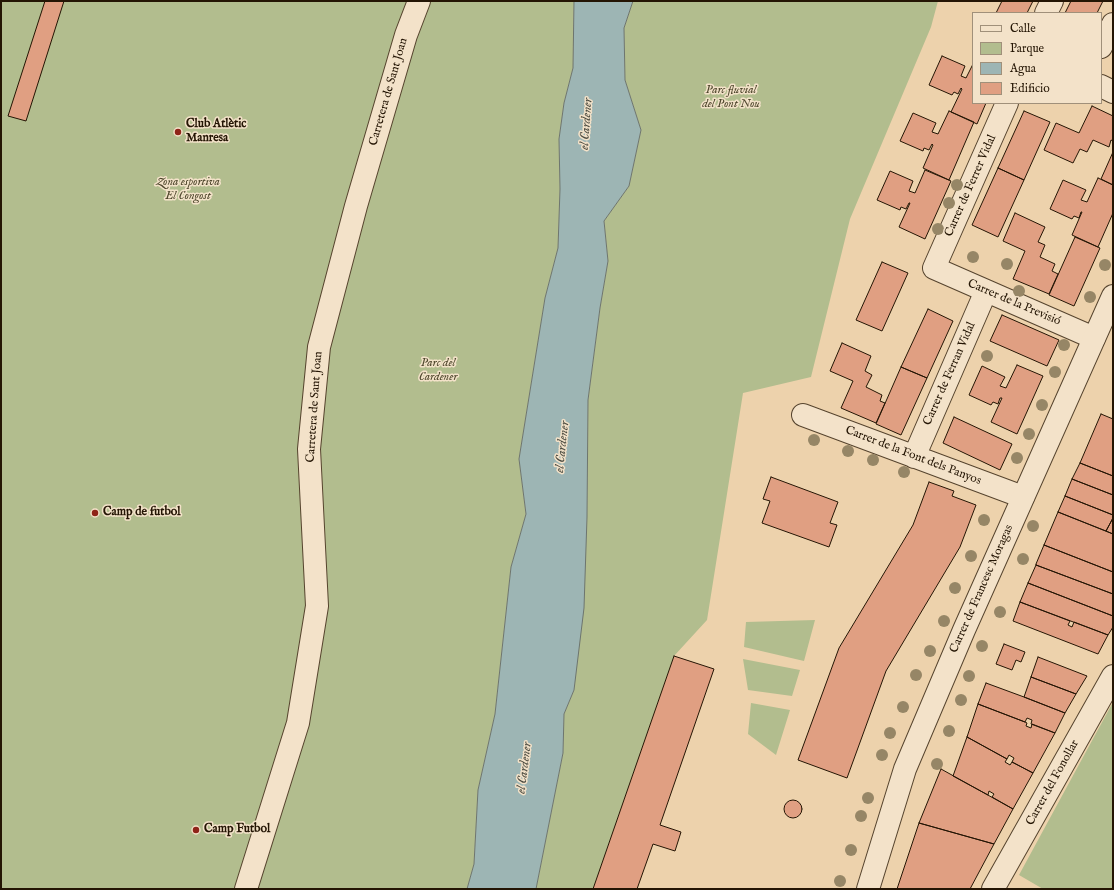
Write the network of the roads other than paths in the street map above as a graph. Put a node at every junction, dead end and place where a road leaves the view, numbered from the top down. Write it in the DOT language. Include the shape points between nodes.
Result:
graph roads {
  1 [pos="419,1"];
  2 [pos="1052,1"];
  3 [pos="1046,12"];
  4 [pos="1113,24"];
  5 [pos="1102,45"];
  6 [pos="1102,86"];
  7 [pos="1113,92"];
  8 [pos="1007,104"];
  9 [pos="934,268"];
  10 [pos="986,291"];
  11 [pos="1113,296"];
  12 [pos="1094,338"];
  13 [pos="803,415"];
  14 [pos="914,457"];
  15 [pos="1023,497"];
  16 [pos="1113,676"];
  17 [pos="246,889"];
  18 [pos="868,889"];
  19 [pos="993,889"];
  1 -- 17 [label="street, Carretera de Sant Joan" via="406,35 356,206 319,347 309,449 317,606 298,723"];
  2 -- 3 [label="street"];
  4 -- 5 [label="street"];
  6 -- 7 [label="street"];
  8 -- 9 [label="street, Carrer de Ferrer Vidal"];
  9 -- 10 [label="street, Carrer de la Previsió"];
  10 -- 12 [label="street, Carrer de la Previsió"];
  10 -- 14 [label="street, Carrer de Ferran Vidal"];
  11 -- 12 [label="street, Carrer de Francesc Moragas"];
  12 -- 15 [label="street, Carrer de Francesc Moragas"];
  13 -- 14 [label="street, Carrer de la Font dels Panyos"];
  14 -- 15 [label="street, Carrer de la Font dels Panyos"];
  15 -- 18 [label="street, Carrer de Francesc Moragas" via="905,769"];
  16 -- 19 [label="street, Carrer del Fonollar"];
}
